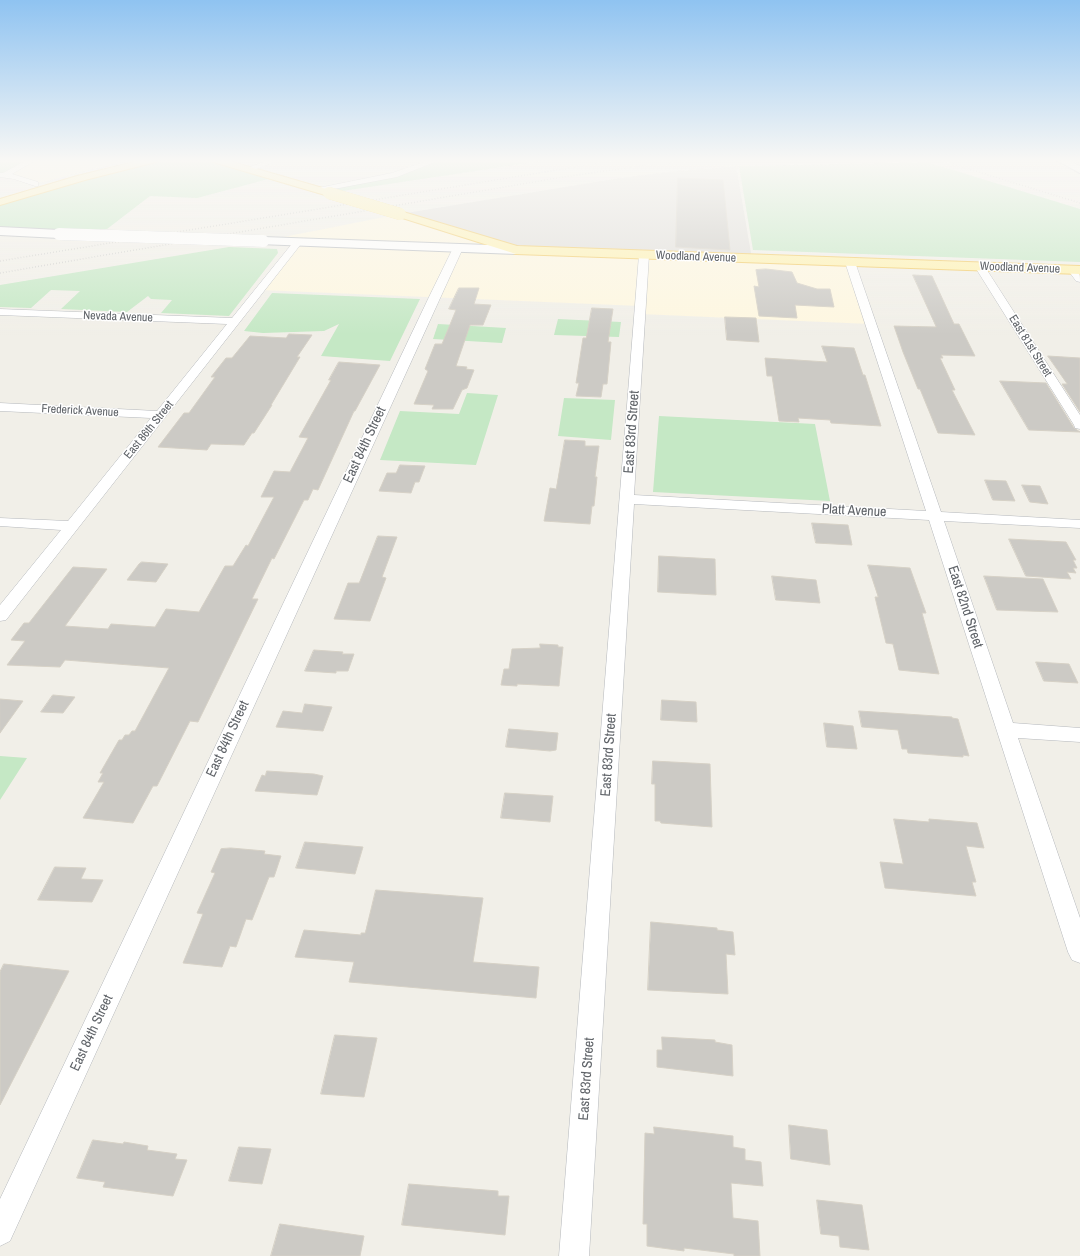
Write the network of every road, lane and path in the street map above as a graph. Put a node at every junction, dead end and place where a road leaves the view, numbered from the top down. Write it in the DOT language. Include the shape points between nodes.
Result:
graph roads {
  1 [pos="415,219"];
  2 [pos="0,231"];
  3 [pos="298,242"];
  4 [pos="458,248"];
  5 [pos="516,250"];
  6 [pos="644,255"];
  7 [pos="850,262"];
  8 [pos="980,267"];
  9 [pos="1078,273"];
  10 [pos="0,312"];
  11 [pos="235,321"];
  12 [pos="0,407"];
  13 [pos="161,415"];
  14 [pos="1080,425"];
  15 [pos="627,499"];
  16 [pos="934,515"];
  17 [pos="0,522"];
  18 [pos="1080,524"];
  19 [pos="72,526"];
  20 [pos="0,616"];
  21 [pos="1006,730"];
  22 [pos="1080,736"];
  23 [pos="1080,952"];
  24 [pos="0,1231"];
  25 [pos="574,1256"];
  1 -- 5 [label="main road, bridge"];
  2 -- 3 [label="main road, Woodland Avenue, bridge"];
  3 -- 4 [label="main road, Woodland Avenue"];
  3 -- 11 [label="street, East 86th Street"];
  4 -- 5 [label="main road, Woodland Avenue"];
  4 -- 24 [label="street, East 84th Street"];
  5 -- 6 [label="main road, Woodland Avenue"];
  6 -- 7 [label="main road, Woodland Avenue"];
  6 -- 15 [label="street, East 83rd Street"];
  7 -- 8 [label="main road, Woodland Avenue"];
  7 -- 16 [label="street, East 82nd Street"];
  8 -- 9 [label="main road, Woodland Avenue"];
  8 -- 14 [label="street, East 81st Street"];
  10 -- 11 [label="street, Nevada Avenue"];
  11 -- 13 [label="street, East 86th Street"];
  12 -- 13 [label="street, Frederick Avenue"];
  13 -- 19 [label="street, East 86th Street"];
  15 -- 16 [label="street, Platt Avenue"];
  15 -- 25 [label="street, East 83rd Street"];
  16 -- 18 [label="street, Platt Avenue"];
  16 -- 21 [label="street, East 82nd Street"];
  17 -- 19 [label="street"];
  19 -- 20 [label="street, East 86th Street"];
  21 -- 22 [label="street"];
  21 -- 23 [label="street, East 82nd Street"];
}
